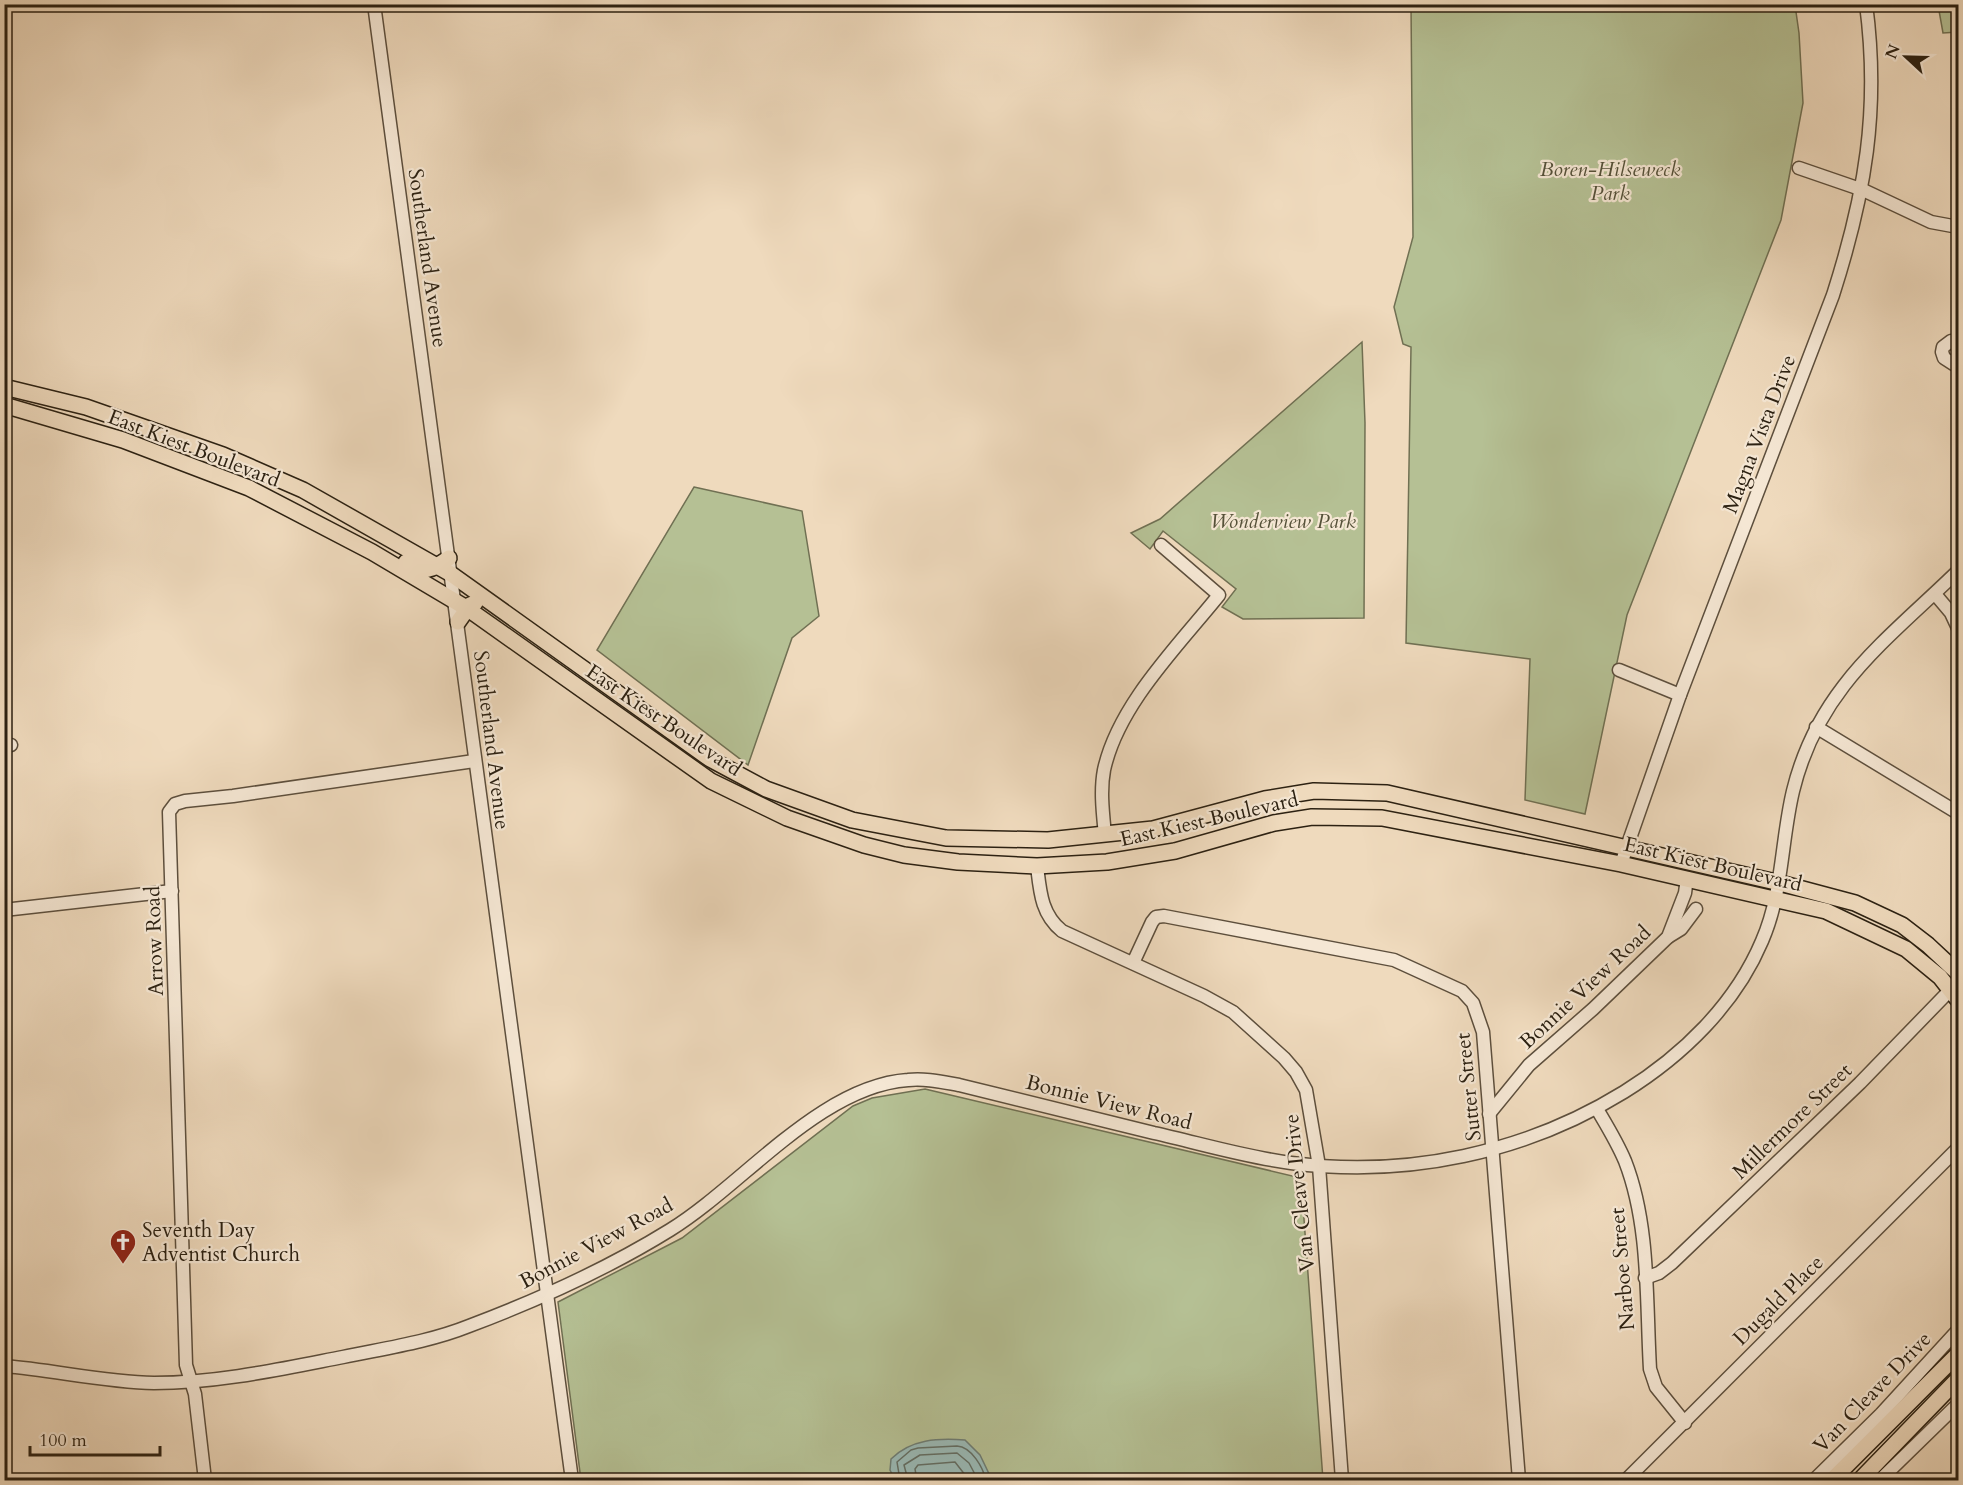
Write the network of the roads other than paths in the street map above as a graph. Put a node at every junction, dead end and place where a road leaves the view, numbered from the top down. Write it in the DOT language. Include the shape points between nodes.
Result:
graph roads {
  1 [pos="374,4"];
  2 [pos="1866,4"];
  3 [pos="1799,168"];
  4 [pos="1863,190"];
  5 [pos="1959,227"];
  6 [pos="1959,343"];
  7 [pos="1959,367"];
  8 [pos="4,387"];
  9 [pos="26,391"];
  10 [pos="4,405"];
  11 [pos="86,407"];
  12 [pos="21,409"];
  13 [pos="81,427"];
  14 [pos="150,429"];
  15 [pos="145,449"];
  16 [pos="1161,545"];
  17 [pos="372,552"];
  18 [pos="443,562"];
  19 [pos="1959,571"];
  20 [pos="451,574"];
  21 [pos="1935,594"];
  22 [pos="460,611"];
  23 [pos="1959,628"];
  24 [pos="528,629"];
  25 [pos="1619,670"];
  26 [pos="1680,695"];
  27 [pos="1815,727"];
  28 [pos="474,761"];
  29 [pos="766,789"];
  30 [pos="759,805"];
  31 [pos="1959,813"];
  32 [pos="1105,835"];
  33 [pos="1627,848"];
  34 [pos="1621,864"];
  35 [pos="1037,866"];
  36 [pos="1687,878"];
  37 [pos="1780,883"];
  38 [pos="172,891"];
  39 [pos="1776,899"];
  40 [pos="1696,909"];
  41 [pos="4,910"];
  42 [pos="1668,937"];
  43 [pos="1133,963"];
  44 [pos="1959,973"];
  45 [pos="1956,990"];
  46 [pos="1596,1108"];
  47 [pos="1489,1114"];
  48 [pos="1959,1148"];
  49 [pos="1494,1151"];
  50 [pos="1319,1167"];
  51 [pos="1645,1278"];
  52 [pos="547,1294"];
  53 [pos="1959,1330"];
  54 [pos="1959,1354"];
  55 [pos="4,1366"];
  56 [pos="1959,1379"];
  57 [pos="192,1381"];
  58 [pos="1959,1404"];
  59 [pos="1685,1422"];
  60 [pos="205,1480"];
  61 [pos="572,1480"];
  62 [pos="1342,1480"];
  63 [pos="1519,1480"];
  64 [pos="1626,1480"];
  65 [pos="1814,1480"];
  66 [pos="1832,1480"];
  67 [pos="1860,1480"];
  68 [pos="1880,1480"];
  1 -- 18 [label="street, Southerland Avenue"];
  2 -- 4 [label="street, Magna Vista Drive" via="1872,100"];
  3 -- 4 [label="street"];
  4 -- 5 [label="street" via="1931,222"];
  4 -- 26 [label="street, Magna Vista Drive" via="1833,295"];
  6 -- 7 [label="street" via="1946,343 1942,352 1944,358"];
  8 -- 9 [label="main road, East Kiest Boulevard"];
  9 -- 11 [label="main road, East Kiest Boulevard"];
  9 -- 12 [label="main road"];
  10 -- 12 [label="main road, East Kiest Boulevard"];
  11 -- 13 [label="main road"];
  11 -- 14 [label="main road, East Kiest Boulevard"];
  12 -- 13 [label="main road, East Kiest Boulevard"];
  13 -- 15 [label="main road, East Kiest Boulevard"];
  14 -- 15 [label="main road"];
  14 -- 18 [label="main road, East Kiest Boulevard" via="303,490"];
  15 -- 17 [label="main road, East Kiest Boulevard" via="249,488"];
  16 -- 32 [label="street" via="1219,595 1124,718 1104,771"];
  17 -- 18 [label="main road" via="388,552 420,570"];
  17 -- 22 [label="main road, East Kiest Boulevard"];
  18 -- 20 [label="main road, East Kiest Boulevard"];
  19 -- 21 [label="street, Bonnie View Road"];
  20 -- 22 [label="street, Southerland Avenue"];
  20 -- 24 [label="main road, East Kiest Boulevard"];
  21 -- 23 [label="street"];
  21 -- 27 [label="street, Bonnie View Road" via="1858,666"];
  22 -- 24 [label="main road" via="476,603 508,623"];
  22 -- 28 [label="street, Southerland Avenue"];
  22 -- 30 [label="main road, East Kiest Boulevard" via="711,781"];
  24 -- 29 [label="main road, East Kiest Boulevard" via="672,734"];
  25 -- 26 [label="street"];
  26 -- 33 [label="street, Magna Vista Drive"];
  27 -- 31 [label="street"];
  27 -- 37 [label="street, Bonnie View Road" via="1792,795"];
  28 -- 38 [label="street, Arrow Road" via="175,804 168,820"];
  28 -- 52 [label="street, Southerland Avenue"];
  29 -- 30 [label="main road"];
  29 -- 32 [label="main road, East Kiest Boulevard" via="852,820 946,838 1048,840"];
  30 -- 35 [label="main road, East Kiest Boulevard" via="822,833 904,855"];
  32 -- 33 [label="main road, East Kiest Boulevard" via="1154,829 1265,799 1342,790 1436,803"];
  33 -- 34 [label="street, Magna Vista Drive"];
  33 -- 37 [label="main road, East Kiest Boulevard"];
  34 -- 35 [label="main road, East Kiest Boulevard" via="1415,823 1343,816 1274,823 1175,851 1107,862"];
  34 -- 36 [label="main road, East Kiest Boulevard"];
  35 -- 43 [label="street, Van Cleave Drive" via="1041,899 1053,924 1062,932"];
  36 -- 39 [label="main road, East Kiest Boulevard"];
  36 -- 42 [label="street, Bonnie View Road"];
  37 -- 39 [label="street, Bonnie View Road"];
  37 -- 44 [label="main road, East Kiest Boulevard" via="1870,909 1929,945"];
  38 -- 41 [label="street"];
  38 -- 57 [label="street, Arrow Road" via="186,1365"];
  39 -- 45 [label="main road, East Kiest Boulevard" via="1834,915 1888,939"];
  39 -- 46 [label="street, Bonnie View Road" via="1758,950 1721,1008 1672,1058"];
  40 -- 42 [label="street" via="1681,929"];
  42 -- 47 [label="street, Bonnie View Road" via="1529,1065"];
  43 -- 47 [label="street, Sutter Street" via="1152,922 1160,916 1410,966 1456,988 1473,1003 1483,1032"];
  43 -- 50 [label="street, Van Cleave Drive" via="1233,1012 1284,1058 1306,1090"];
  45 -- 51 [label="street, Millermore Street" via="1672,1263 1659,1274"];
  46 -- 49 [label="street, Bonnie View Road"];
  46 -- 51 [label="street, Narboe Street" via="1618,1145 1633,1187 1642,1232"];
  47 -- 49 [label="street, Sutter Street"];
  48 -- 59 [label="street, Dugald Place"];
  49 -- 50 [label="street, Bonnie View Road" via="1385,1167"];
  49 -- 63 [label="street, Sutter Street"];
  50 -- 52 [label="street, Bonnie View Road" via="1248,1155 959,1085 925,1079 886,1083 856,1092 828,1108 671,1230"];
  50 -- 62 [label="street, Van Cleave Drive"];
  51 -- 59 [label="street, Narboe Street" via="1650,1369 1656,1387"];
  52 -- 57 [label="street, Bonnie View Road" via="425,1341 260,1374"];
  52 -- 61 [label="street, Southerland Avenue"];
  53 -- 65 [label="street, Van Cleave Drive"];
  54 -- 66 [label="main road"];
  55 -- 57 [label="street, Bonnie View Road" via="125,1381"];
  56 -- 67 [label="main road"];
  57 -- 60 [label="street, Arrow Road"];
  58 -- 68 [label="street"];
  59 -- 64 [label="street, Dugald Place"];
}
